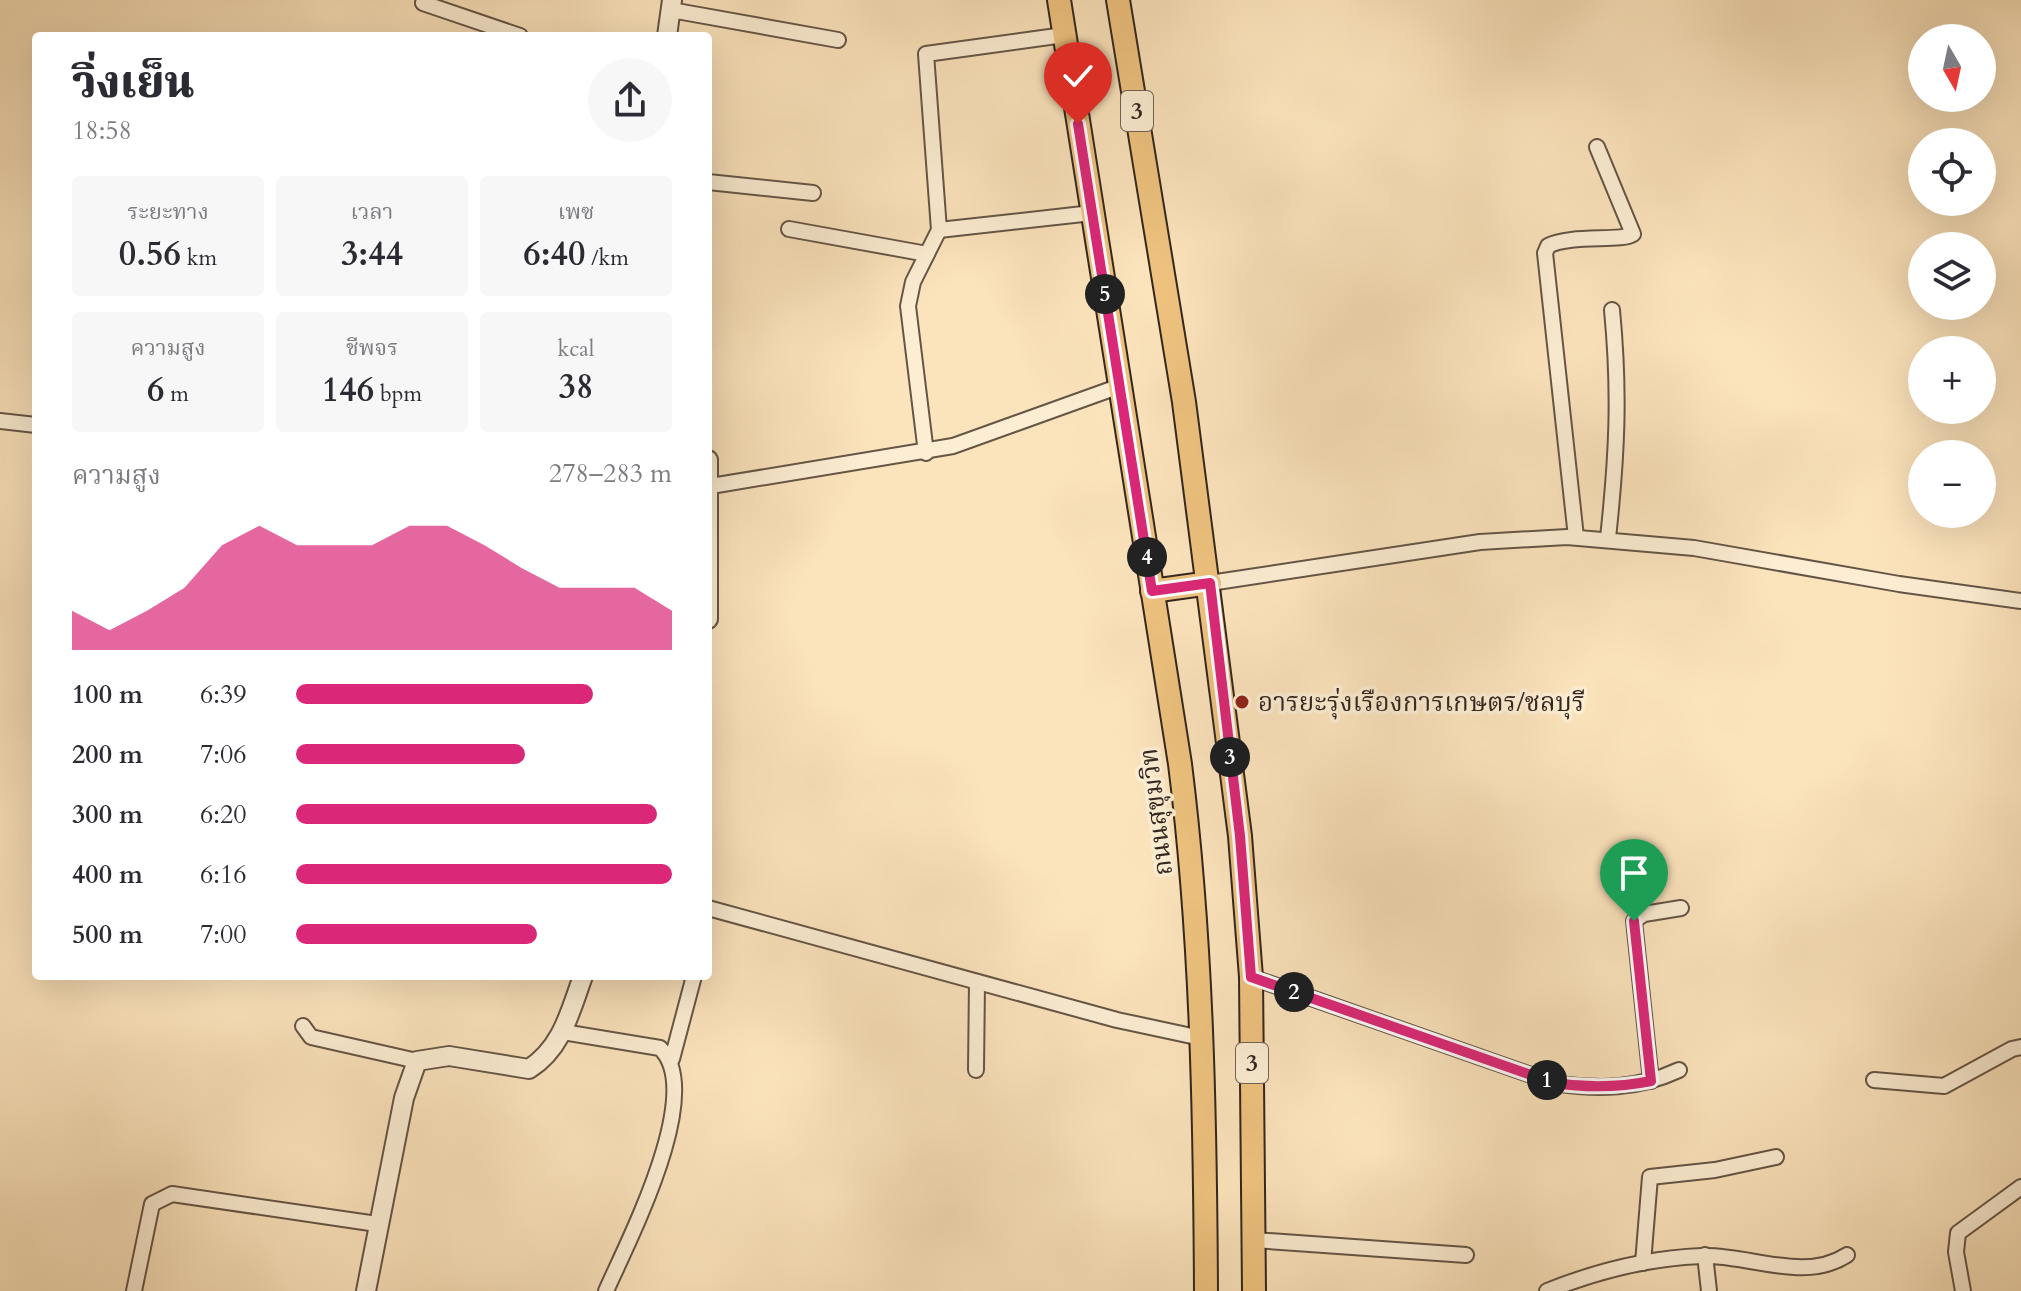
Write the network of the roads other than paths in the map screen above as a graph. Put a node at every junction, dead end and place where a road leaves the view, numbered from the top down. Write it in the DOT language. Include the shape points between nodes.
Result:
graph roads {
  1 [pos="1059,0"];
  2 [pos="1118,0"];
  3 [pos="423,3"];
  4 [pos="672,5"];
  5 [pos="508,32"];
  6 [pos="668,32"];
  7 [pos="1064,35"];
  8 [pos="838,40"];
  9 [pos="1597,147"];
  10 [pos="712,182"];
  11 [pos="813,193"];
  12 [pos="1092,213"];
  13 [pos="789,229"];
  14 [pos="939,230"];
  15 [pos="927,254"];
  16 [pos="1612,310"];
  17 [pos="1120,386"];
  18 [pos="0,421"];
  19 [pos="32,425"];
  20 [pos="926,453"];
  21 [pos="712,486"];
  22 [pos="1576,537"];
  23 [pos="1608,538"];
  24 [pos="1210,583"];
  25 [pos="1152,591"];
  26 [pos="2021,601"];
  27 [pos="1681,908"];
  28 [pos="712,914"];
  29 [pos="1251,977"];
  30 [pos="582,980"];
  31 [pos="693,980"];
  32 [pos="977,982"];
  33 [pos="303,1026"];
  34 [pos="563,1032"];
  35 [pos="1201,1038"];
  36 [pos="2021,1047"];
  37 [pos="672,1059"];
  38 [pos="417,1061"];
  39 [pos="976,1070"];
  40 [pos="1679,1070"];
  41 [pos="1874,1080"];
  42 [pos="1651,1081"];
  43 [pos="1776,1157"];
  44 [pos="2021,1187"];
  45 [pos="377,1224"];
  46 [pos="1254,1240"];
  47 [pos="1466,1255"];
  48 [pos="1705,1255"];
  49 [pos="1847,1255"];
  50 [pos="1643,1263"];
  51 [pos="134,1291"];
  52 [pos="366,1291"];
  53 [pos="606,1291"];
  54 [pos="1206,1291"];
  55 [pos="1254,1291"];
  56 [pos="1547,1291"];
  57 [pos="1709,1291"];
  58 [pos="1963,1291"];
  1 -- 7 [label="main road, ถนนสุขุมวิท / 3"];
  2 -- 24 [label="main road, 3"];
  3 -- 5 [label="street"];
  4 -- 6 [label="street"];
  4 -- 8 [label="street"];
  7 -- 12 [label="main road, ถนนสุขุมวิท / 3"];
  7 -- 14 [label="street" via="926,54"];
  9 -- 22 [label="street" via="1633,234 1557,242 1545,253"];
  10 -- 11 [label="street"];
  12 -- 14 [label="street"];
  12 -- 17 [label="main road, ถนนสุขุมวิท / 3"];
  13 -- 15 [label="street"];
  14 -- 15 [label="street"];
  15 -- 20 [label="street" via="908,306"];
  16 -- 23 [label="street" via="1619,438"];
  17 -- 20 [label="street"];
  17 -- 25 [label="main road, ถนนสุขุมวิท / 3"];
  18 -- 19 [label="street"];
  20 -- 21 [label="street"];
  22 -- 23 [label="street"];
  22 -- 24 [label="street" via="1480,542"];
  23 -- 26 [label="street"];
  24 -- 25 [label="main road"];
  24 -- 29 [label="main road, 3"];
  25 -- 35 [label="main road, ถนนสุขุมวิท / 3" via="1192,860"];
  27 -- 42 [label="street" via="1644,914 1634,921"];
  28 -- 32 [label="street"];
  29 -- 42 [label="street" via="1554,1083 1589,1088"];
  29 -- 46 [label="main road, 3"];
  30 -- 34 [label="street"];
  31 -- 37 [label="street"];
  32 -- 35 [label="street"];
  32 -- 39 [label="street"];
  33 -- 38 [label="street" via="311,1037"];
  34 -- 37 [label="street" via="660,1048"];
  34 -- 38 [label="street" via="546,1058 529,1069 449,1056"];
  35 -- 54 [label="main road, ถนนสุขุมวิท / 3"];
  36 -- 41 [label="street" via="1944,1086"];
  37 -- 53 [label="street" via="675,1091 661,1162"];
  38 -- 45 [label="street"];
  40 -- 42 [label="street"];
  43 -- 50 [label="street" via="1648,1178"];
  44 -- 58 [label="street" via="1958,1233"];
  45 -- 51 [label="street" via="172,1194 152,1204"];
  45 -- 52 [label="street"];
  46 -- 47 [label="street"];
  46 -- 55 [label="main road, 3"];
  48 -- 49 [label="street" via="1830,1266"];
  48 -- 50 [label="street"];
  48 -- 57 [label="street"];
  50 -- 56 [label="street" via="1603,1269"];
}
